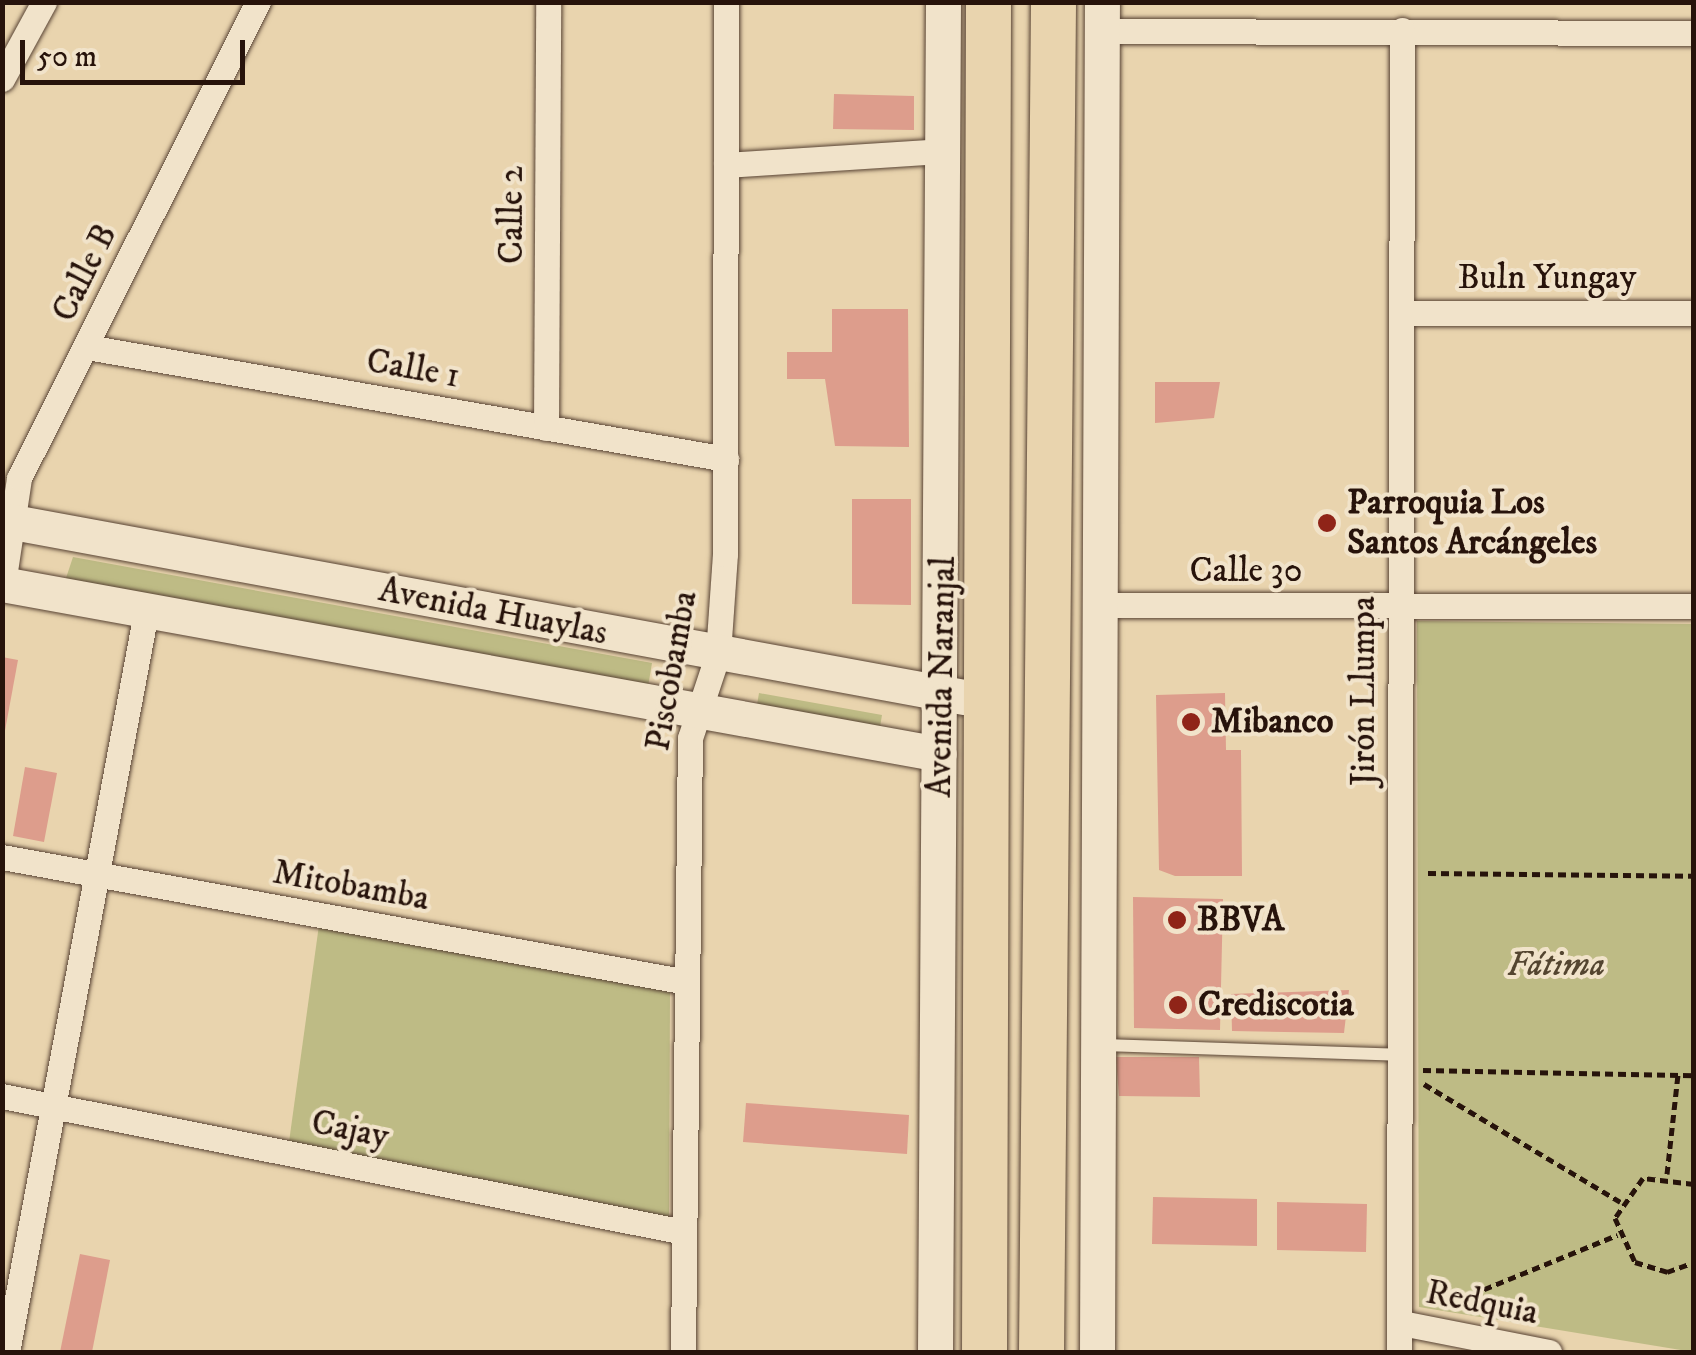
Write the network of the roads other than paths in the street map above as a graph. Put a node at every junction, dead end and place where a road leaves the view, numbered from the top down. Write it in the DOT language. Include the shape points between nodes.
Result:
graph roads {
  1 [pos="44,2"];
  2 [pos="258,2"];
  3 [pos="548,2"];
  4 [pos="726,2"];
  5 [pos="943,2"];
  6 [pos="988,2"];
  7 [pos="1054,2"];
  8 [pos="1102,17"];
  9 [pos="1402,30"];
  10 [pos="1694,33"];
  11 [pos="2,79"];
  12 [pos="944,150"];
  13 [pos="726,165"];
  14 [pos="1401,313"];
  15 [pos="1694,313"];
  16 [pos="87,347"];
  17 [pos="546,428"];
  18 [pos="726,459"];
  19 [pos="6,520"];
  20 [pos="3,584"];
  21 [pos="1098,605"];
  22 [pos="1399,606"];
  23 [pos="1694,606"];
  24 [pos="146,612"];
  25 [pos="718,654"];
  26 [pos="964,697"];
  27 [pos="696,710"];
  28 [pos="940,754"];
  29 [pos="2,857"];
  30 [pos="97,875"];
  31 [pos="686,982"];
  32 [pos="1102,1045"];
  33 [pos="1400,1062"];
  34 [pos="2,1096"];
  35 [pos="54,1106"];
  36 [pos="684,1232"];
  37 [pos="1401,1323"];
  38 [pos="7,1352"];
  39 [pos="683,1352"];
  40 [pos="935,1352"];
  41 [pos="984,1352"];
  42 [pos="1041,1352"];
  43 [pos="1097,1352"];
  44 [pos="1399,1352"];
  45 [pos="1549,1352"];
  1 -- 11 [label="street"];
  2 -- 16 [label="street, Calle B"];
  3 -- 17 [label="street, Calle 2"];
  4 -- 13 [label="street, Piscobamba"];
  5 -- 12 [label="main road, Avenida Naranjal"];
  6 -- 26 [label="highway, Avenida Naranjal"];
  7 -- 42 [label="highway"];
  8 -- 9 [label="street"];
  8 -- 21 [label="main road"];
  9 -- 10 [label="street"];
  9 -- 14 [label="street, Jirón Llumpa"];
  12 -- 13 [label="street"];
  12 -- 26 [label="main road, Avenida Naranjal"];
  13 -- 18 [label="street, Piscobamba"];
  14 -- 15 [label="street, Buln Yungay"];
  14 -- 22 [label="street, Jirón Llumpa"];
  16 -- 17 [label="street, Calle 1"];
  16 -- 19 [label="street, Calle B" via="19,478"];
  17 -- 18 [label="street, Calle 1"];
  18 -- 25 [label="street, Piscobamba"];
  19 -- 20 [label="street, Calle B"];
  19 -- 25 [label="main road, Avenida Huaylas"];
  20 -- 24 [label="main road, Avenida Huaylas"];
  21 -- 22 [label="street, Calle 30"];
  21 -- 32 [label="main road"];
  22 -- 23 [label="street, Calle 30"];
  22 -- 33 [label="street, Jirón Llumpa"];
  24 -- 27 [label="main road, Avenida Huaylas"];
  24 -- 30 [label="street"];
  25 -- 26 [label="main road, Avenida Huaylas"];
  25 -- 27 [label="street, Piscobamba"];
  26 -- 28 [label="main road, Avenida Naranjal"];
  26 -- 41 [label="highway, Avenida Naranjal"];
  27 -- 28 [label="main road, Avenida Huaylas"];
  27 -- 31 [label="street, Piscobamba"];
  28 -- 40 [label="main road, Avenida Naranjal"];
  29 -- 30 [label="street, Mitobamba"];
  30 -- 31 [label="street, Mitobamba"];
  30 -- 35 [label="street"];
  31 -- 36 [label="street, Piscobamba"];
  32 -- 33 [label="lane"];
  32 -- 43 [label="main road"];
  33 -- 37 [label="street, Jirón Llumpa"];
  34 -- 35 [label="street, Cajay"];
  35 -- 36 [label="street, Cajay"];
  35 -- 38 [label="street"];
  36 -- 39 [label="street, Piscobamba"];
  37 -- 44 [label="street, Jirón Llumpa"];
  37 -- 45 [label="street, Redquia"];
}
